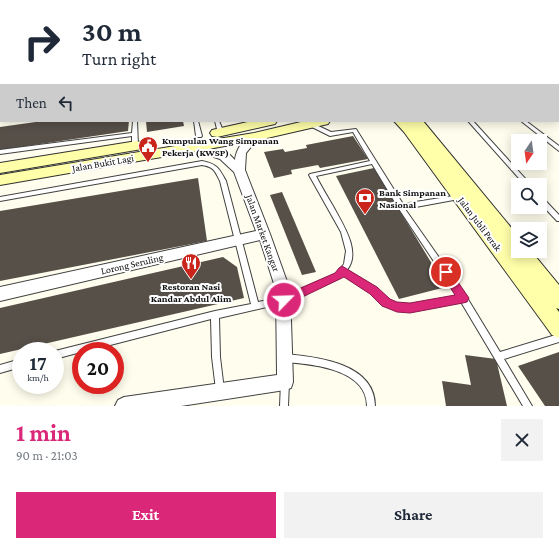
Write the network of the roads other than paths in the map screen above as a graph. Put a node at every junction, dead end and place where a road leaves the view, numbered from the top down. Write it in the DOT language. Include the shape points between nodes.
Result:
graph roads {
  1 [pos="135,122"];
  2 [pos="196,122"];
  3 [pos="317,122"];
  4 [pos="402,122"];
  5 [pos="417,122"];
  6 [pos="471,122"];
  7 [pos="524,122"];
  8 [pos="259,126"];
  9 [pos="219,127"];
  10 [pos="135,140"];
  11 [pos="196,142"];
  12 [pos="559,150"];
  13 [pos="0,152"];
  14 [pos="373,162"];
  15 [pos="0,168"];
  16 [pos="239,170"];
  17 [pos="522,178"];
  18 [pos="0,180"];
  19 [pos="460,197"];
  20 [pos="0,199"];
  21 [pos="547,206"];
  22 [pos="401,207"];
  23 [pos="559,219"];
  24 [pos="264,234"];
  25 [pos="238,240"];
  26 [pos="511,240"];
  27 [pos="526,258"];
  28 [pos="342,271"];
  29 [pos="0,294"];
  30 [pos="463,298"];
  31 [pos="284,300"];
  32 [pos="559,300"];
  33 [pos="255,306"];
  34 [pos="215,315"];
  35 [pos="559,328"];
  36 [pos="559,338"];
  37 [pos="64,353"];
  38 [pos="498,356"];
  39 [pos="284,358"];
  40 [pos="12,365"];
  41 [pos="0,368"];
  42 [pos="285,382"];
  43 [pos="220,392"];
  44 [pos="124,406"];
  45 [pos="284,406"];
  46 [pos="371,406"];
  47 [pos="528,406"];
  1 -- 10 [label="lane"];
  2 -- 11 [label="lane"];
  3 -- 8 [label="street, Jalan Bukit Lagi"];
  3 -- 14 [label="lane" via="330,134 354,130"];
  4 -- 19 [label="street, Jalan Jubli Perak"];
  5 -- 26 [label="street, Jalan Jubli Perak"];
  6 -- 17 [label="lane"];
  7 -- 12 [label="lane"];
  8 -- 9 [label="street, Jalan Bukit Lagi"];
  8 -- 11 [label="street, Jalan Bukit Lagi"];
  8 -- 16 [label="street" via="241,152"];
  9 -- 11 [label="street, Jalan Bukit Lagi"];
  10 -- 11 [label="street, Jalan Bukit Lagi"];
  10 -- 13 [label="lane"];
  10 -- 15 [label="street, Jalan Bukit Lagi"];
  11 -- 16 [label="street" via="224,156"];
  11 -- 18 [label="street, Jalan Bukit Lagi"];
  14 -- 22 [label="lane"];
  14 -- 28 [label="lane" via="312,175 344,232 349,251 347,265"];
  16 -- 24 [label="street, Jalan Market Kangar"];
  19 -- 22 [label="lane"];
  19 -- 35 [label="street, Jalan Jubli Perak"];
  20 -- 25 [label="lane" via="202,163 217,169 223,181"];
  21 -- 23 [label="lane"];
  22 -- 30 [label="lane"];
  24 -- 25 [label="street, Lorong Seruling"];
  24 -- 31 [label="street, Jalan Market Kangar"];
  25 -- 29 [label="street, Lorong Seruling"];
  25 -- 33 [label="lane"];
  27 -- 32 [label="street"];
  28 -- 30 [label="lane" via="374,291 386,303 397,307 410,308"];
  28 -- 31 [label="lane" via="338,276"];
  30 -- 38 [label="lane"];
  31 -- 33 [label="lane"];
  31 -- 39 [label="street, Jalan Market Kangar"];
  33 -- 34 [label="lane"];
  34 -- 37 [label="lane"];
  34 -- 43 [label="lane"];
  36 -- 38 [label="lane"];
  38 -- 47 [label="lane"];
  39 -- 42 [label="street, Jalan Market Kangar"];
  39 -- 46 [label="lane" via="321,361 348,372 360,379 369,394"];
  40 -- 41 [label="lane"];
  42 -- 43 [label="street"];
  42 -- 45 [label="lane"];
  43 -- 44 [label="street"];
}
